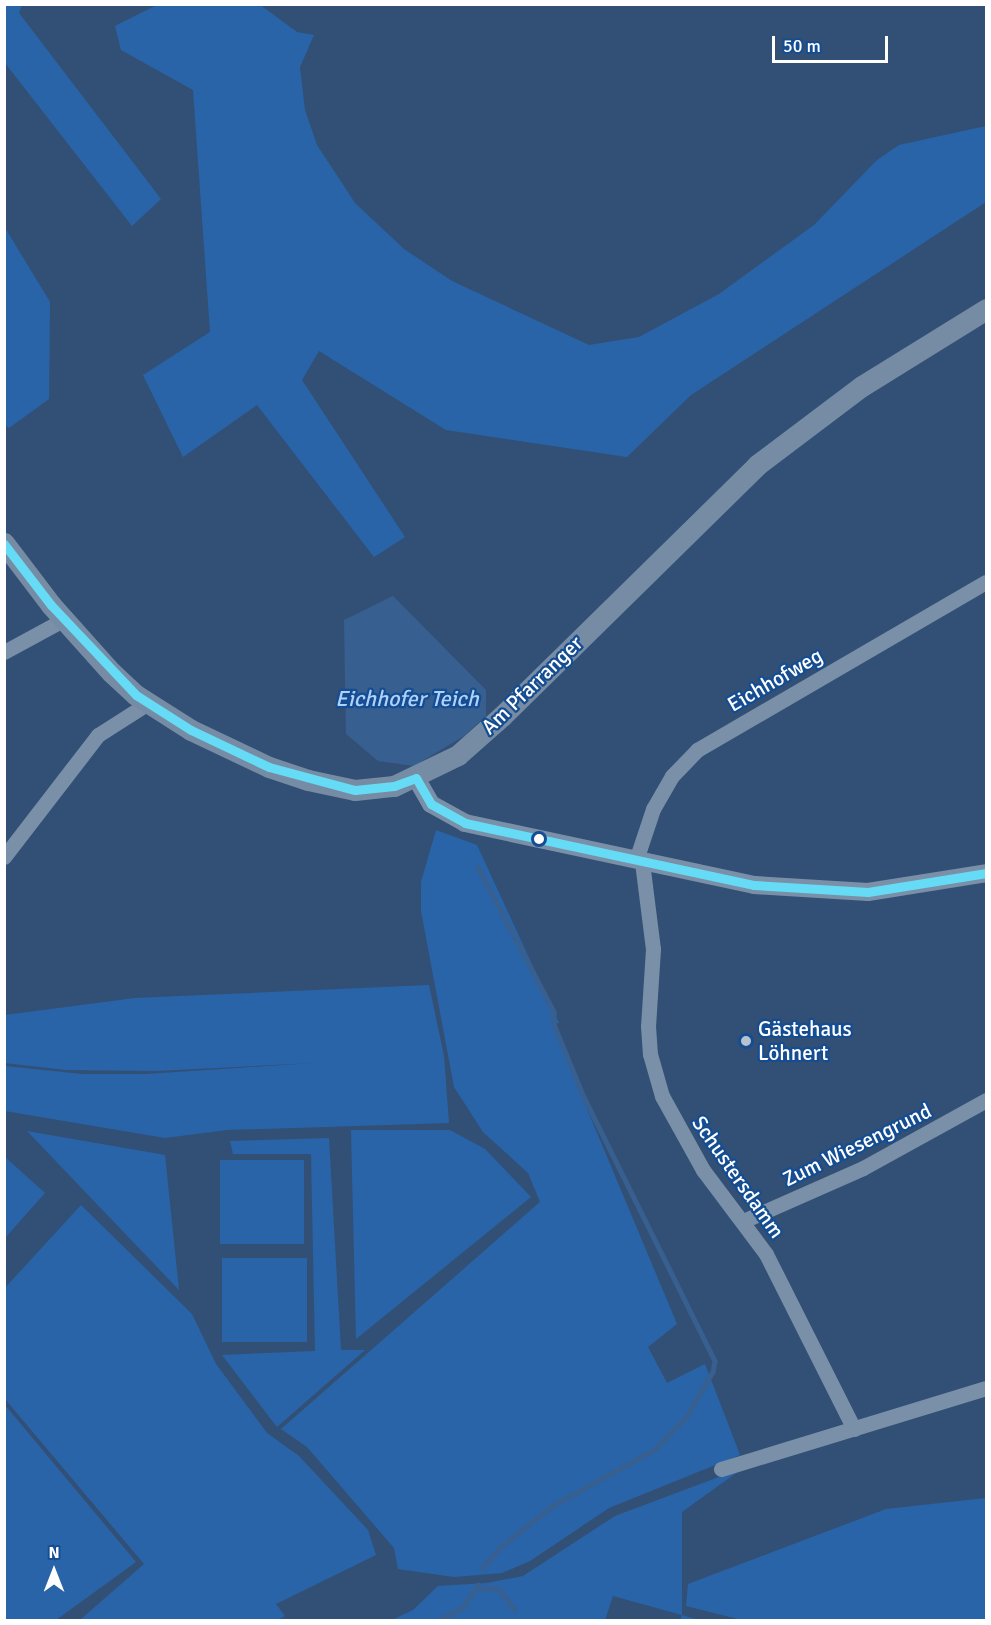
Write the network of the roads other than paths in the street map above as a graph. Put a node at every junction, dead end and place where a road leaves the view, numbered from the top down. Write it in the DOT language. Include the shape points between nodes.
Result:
graph roads {
  1 [pos="987,309"];
  2 [pos="4,543"];
  3 [pos="987,582"];
  4 [pos="63,620"];
  5 [pos="4,652"];
  6 [pos="148,703"];
  7 [pos="416,778"];
  8 [pos="4,857"];
  9 [pos="639,861"];
  10 [pos="987,873"];
  11 [pos="987,1101"];
  12 [pos="743,1221"];
  13 [pos="987,1388"];
  14 [pos="854,1429"];
  15 [pos="721,1469"];
  1 -- 7 [label="main road, Am Pfarranger" via="808,423 734,485 502,716 458,755"];
  2 -- 4 [label="main road, Am Pfarranger"];
  3 -- 9 [label="street, Eichhofweg" via="697,750 672,776 653,809"];
  4 -- 5 [label="street"];
  4 -- 6 [label="main road, Am Pfarranger" via="111,672"];
  6 -- 7 [label="main road, Am Pfarranger" via="236,753 308,780 368,790"];
  6 -- 8 [label="street" via="98,735"];
  7 -- 9 [label="street" via="431,804 465,823"];
  9 -- 10 [label="street" via="754,885 823,892 889,890"];
  9 -- 12 [label="street, Schustersdamm" via="653,939 650,1054 662,1096 703,1170"];
  11 -- 12 [label="street, Zum Wiesengrund" via="863,1168"];
  12 -- 14 [label="street, Schustersdamm" via="766,1254"];
  13 -- 14 [label="street"];
  14 -- 15 [label="street"];
}
